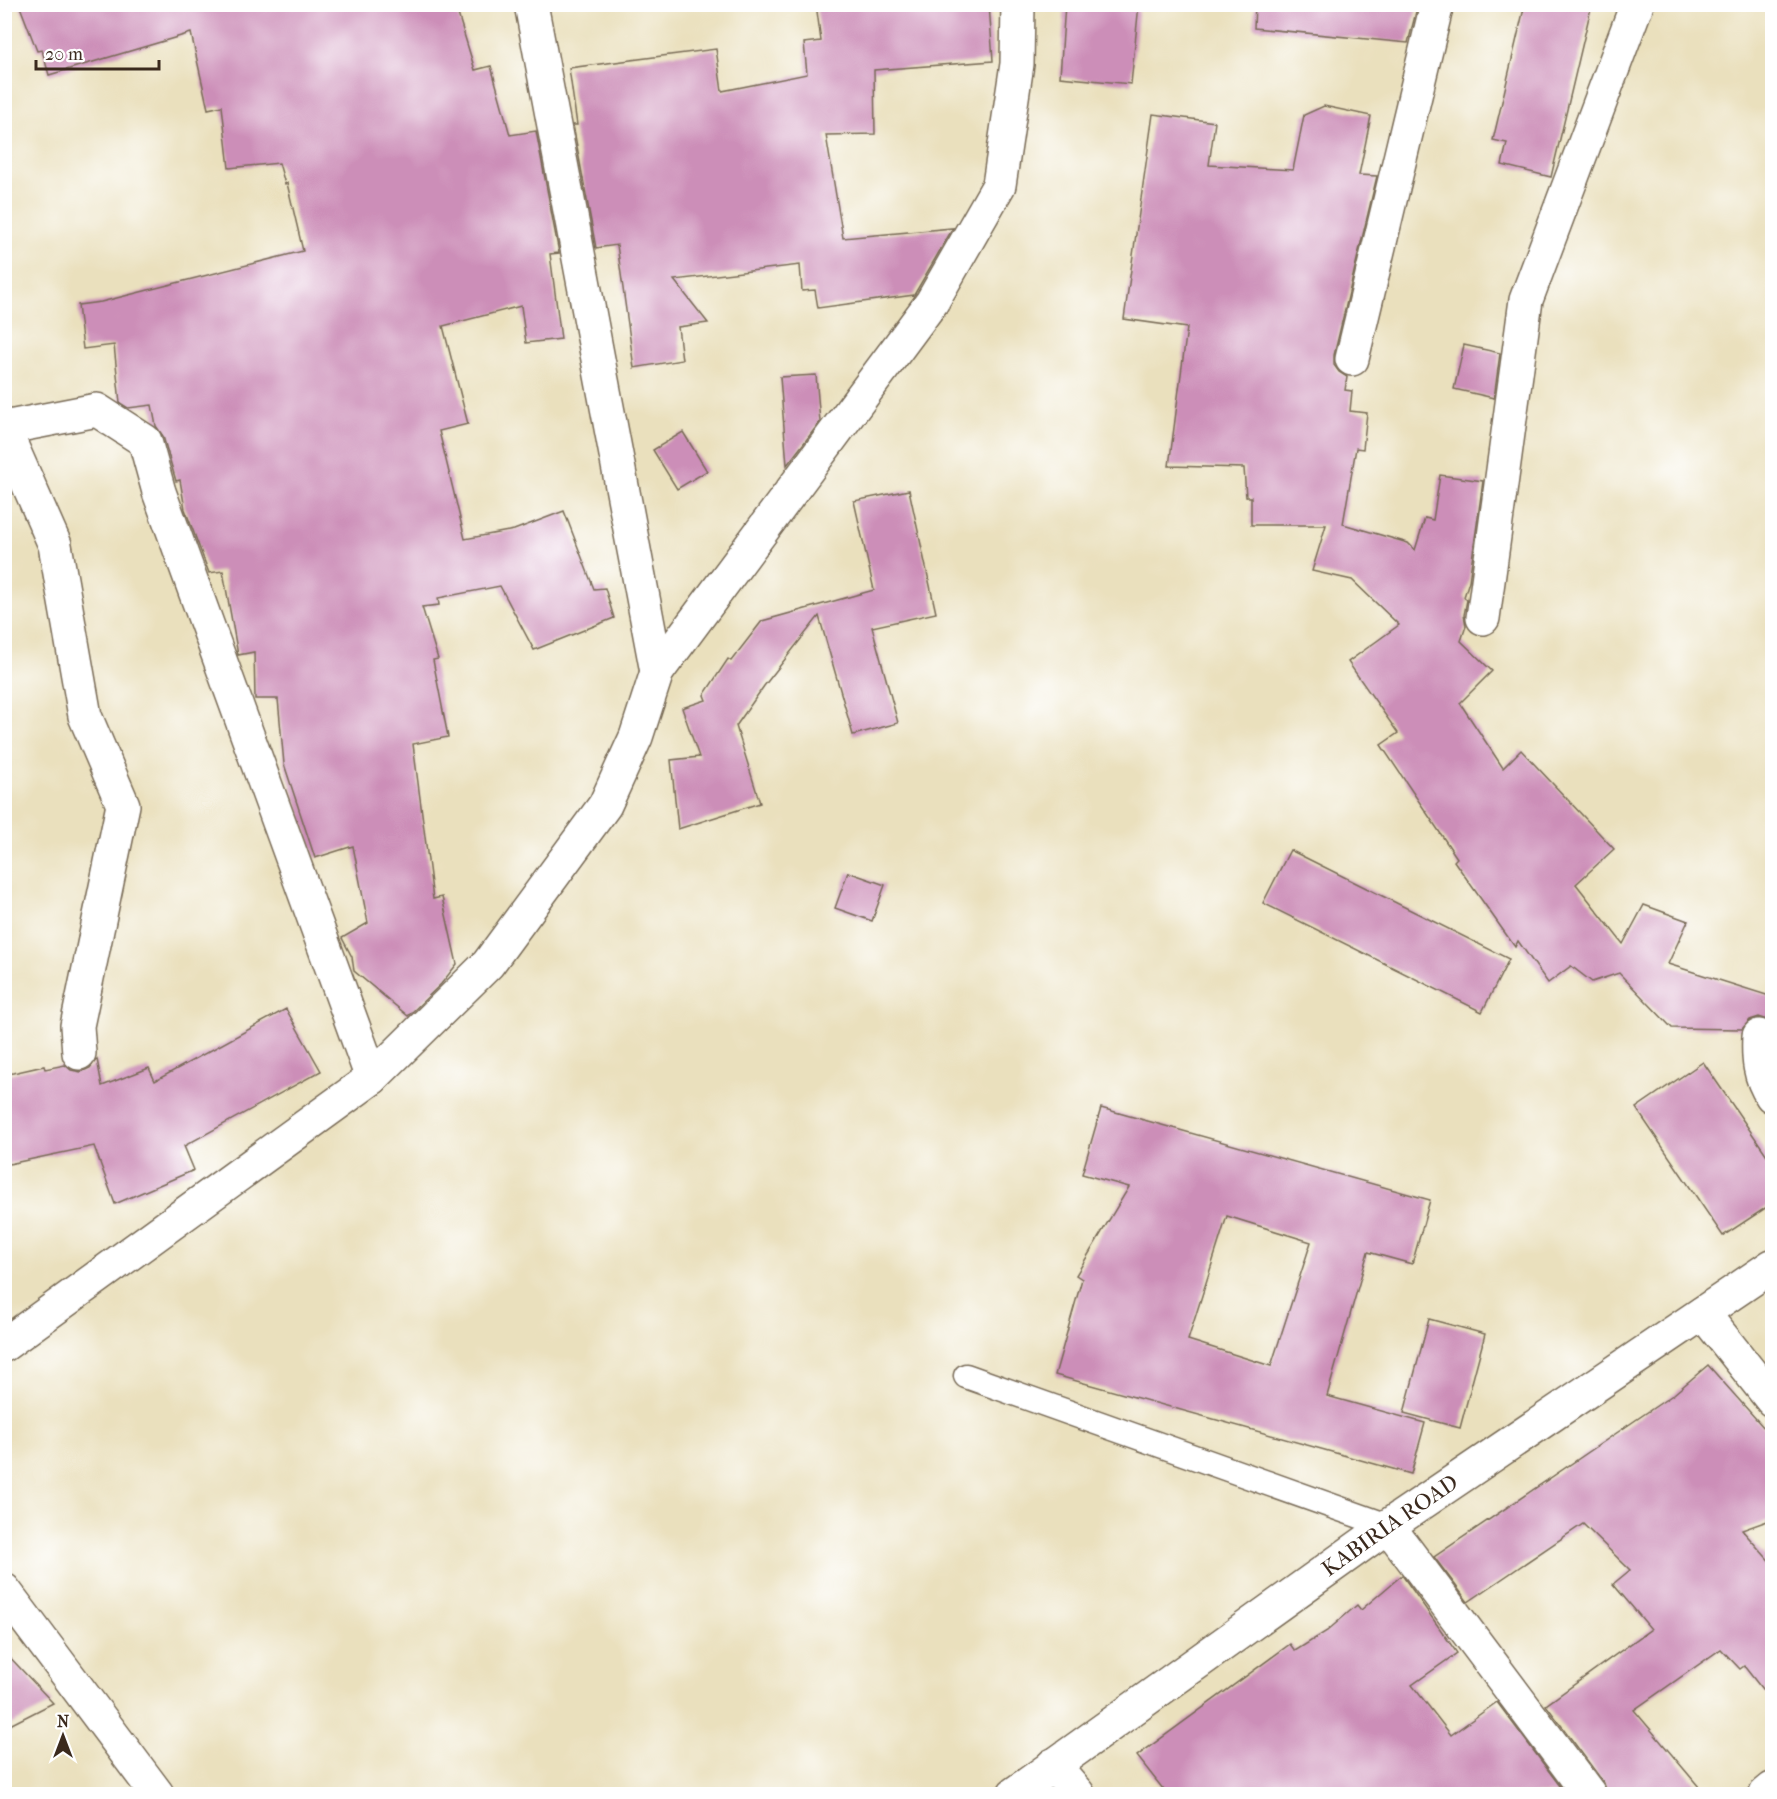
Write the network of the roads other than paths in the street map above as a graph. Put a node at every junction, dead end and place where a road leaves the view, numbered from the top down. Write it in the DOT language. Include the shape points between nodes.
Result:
graph roads {
  1 [pos="531,4"];
  2 [pos="1018,4"];
  3 [pos="1437,4"];
  4 [pos="1637,4"];
  5 [pos="1352,359"];
  6 [pos="4,428"];
  7 [pos="1483,618"];
  8 [pos="657,672"];
  9 [pos="1759,1036"];
  10 [pos="79,1053"];
  11 [pos="372,1078"];
  12 [pos="1773,1096"];
  13 [pos="1773,1266"];
  14 [pos="1703,1312"];
  15 [pos="4,1346"];
  16 [pos="966,1376"];
  17 [pos="1773,1400"];
  18 [pos="1388,1526"];
  19 [pos="4,1590"];
  20 [pos="1053,1765"];
  21 [pos="1773,1789"];
  22 [pos="157,1794"];
  23 [pos="1014,1794"];
  24 [pos="1078,1794"];
  25 [pos="1589,1794"];
  26 [pos="1766,1794"];
  1 -- 8 [label="street"];
  2 -- 8 [label="street" via="1017,64 999,185 932,302"];
  3 -- 5 [label="street"];
  4 -- 7 [label="street" via="1526,300"];
  6 -- 10 [label="street" via="55,545 85,716 123,805 77,1026"];
  6 -- 11 [label="street" via="96,410 145,441 159,492"];
  8 -- 11 [label="street" via="636,737 605,805 488,964"];
  9 -- 12 [label="street" via="1758,1063 1764,1085"];
  11 -- 15 [label="street"];
  13 -- 14 [label="street, KABIRIA ROAD"];
  14 -- 17 [label="street"];
  14 -- 18 [label="street, KABIRIA ROAD"];
  16 -- 18 [label="lane"];
  18 -- 20 [label="street, KABIRIA ROAD"];
  18 -- 25 [label="street"];
  19 -- 22 [label="street"];
  20 -- 23 [label="street, KABIRIA ROAD"];
  20 -- 24 [label="street"];
  21 -- 26 [label="street"];
}
